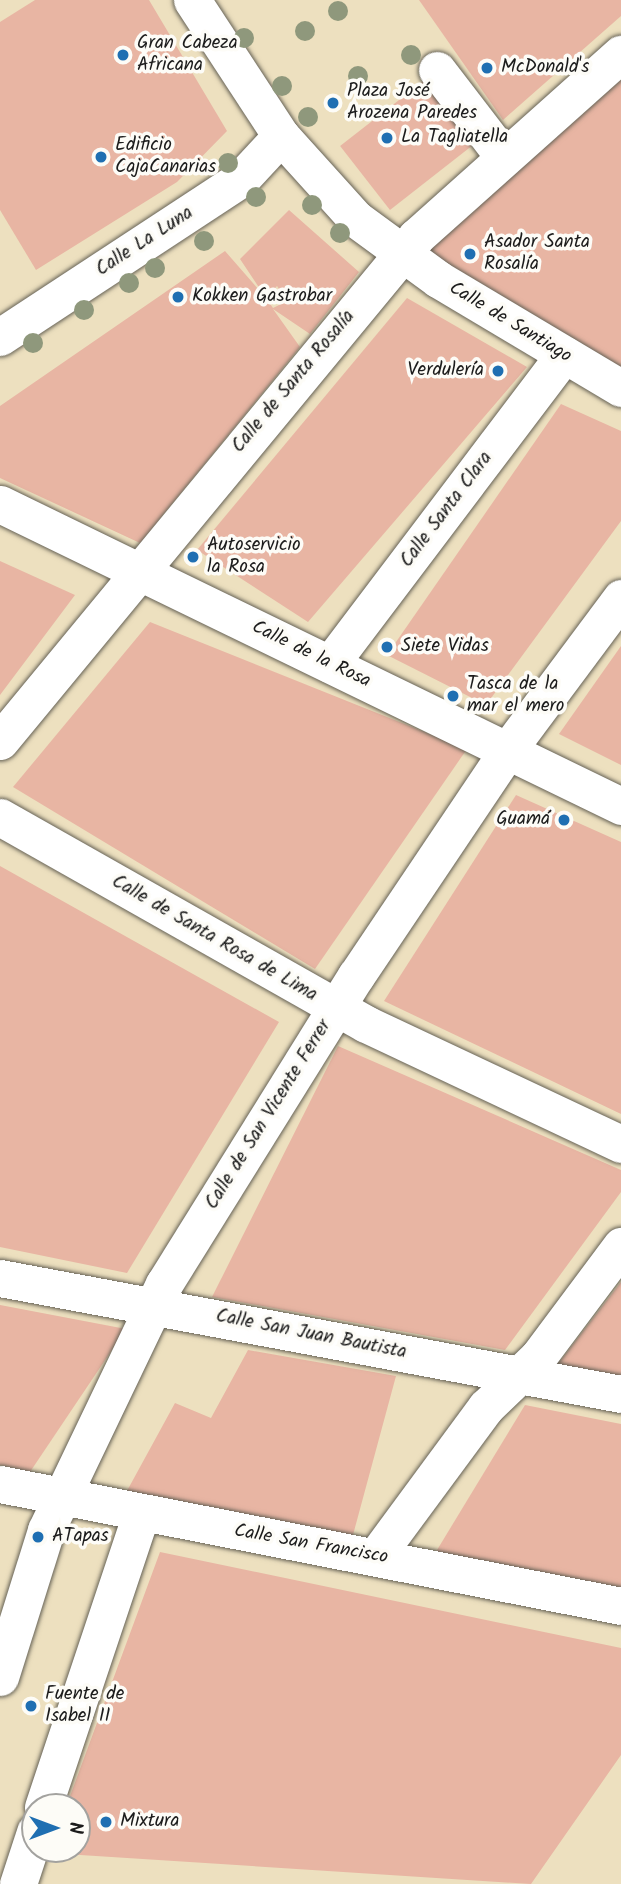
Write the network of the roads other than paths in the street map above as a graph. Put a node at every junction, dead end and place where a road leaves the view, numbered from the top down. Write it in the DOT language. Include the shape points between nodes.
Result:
graph roads {
  1 [pos="192,0"];
  2 [pos="621,54"];
  3 [pos="437,69"];
  4 [pos="281,136"];
  5 [pos="503,156"];
  6 [pos="401,255"];
  7 [pos="0,337"];
  8 [pos="564,355"];
  9 [pos="621,388"];
  10 [pos="0,504"];
  11 [pos="136,571"];
  12 [pos="621,598"];
  13 [pos="330,664"];
  14 [pos="0,741"];
  15 [pos="507,751"];
  16 [pos="621,806"];
  17 [pos="0,817"];
  18 [pos="336,1008"];
  19 [pos="621,1144"];
  20 [pos="621,1246"];
  21 [pos="0,1278"];
  22 [pos="153,1306"];
  23 [pos="520,1375"];
  24 [pos="621,1394"];
  25 [pos="0,1484"];
  26 [pos="63,1497"];
  27 [pos="141,1514"];
  28 [pos="376,1556"];
  29 [pos="621,1606"];
  30 [pos="0,1677"];
  31 [pos="48,1793"];
  32 [pos="25,1863"];
  33 [pos="18,1884"];
  1 -- 4 [label="street, Calle de Santiago"];
  2 -- 5 [label="street, Calle de Santa Rosalía"];
  3 -- 5 [label="street"];
  4 -- 6 [label="street, Calle de Santiago" via="336,199"];
  4 -- 7 [label="street, Calle La Luna" via="242,178"];
  5 -- 6 [label="street, Calle de Santa Rosalía"];
  6 -- 8 [label="street, Calle de Santiago"];
  6 -- 11 [label="street, Calle de Santa Rosalía"];
  8 -- 9 [label="street, Calle de Santiago"];
  8 -- 13 [label="street, Calle Santa Clara"];
  10 -- 11 [label="street, Calle de la Rosa"];
  11 -- 13 [label="street, Calle de la Rosa"];
  11 -- 14 [label="street, Calle de Santa Rosalía"];
  12 -- 15 [label="street, Calle de San Vicente Ferrer"];
  13 -- 15 [label="street, Calle de la Rosa"];
  15 -- 16 [label="street, Calle de la Rosa"];
  15 -- 18 [label="street, Calle de San Vicente Ferrer"];
  17 -- 18 [label="street, Calle de Santa Rosa de Lima"];
  18 -- 19 [label="street, Calle de Santa Rosa de Lima"];
  18 -- 22 [label="street, Calle de San Vicente Ferrer"];
  20 -- 23 [label="street"];
  21 -- 22 [label="street, Calle San Juan Bautista"];
  22 -- 23 [label="street, Calle San Juan Bautista"];
  22 -- 26 [label="street, Calle de San Vicente Ferrer"];
  23 -- 24 [label="street, Calle San Juan Bautista"];
  23 -- 28 [label="street" via="486,1408"];
  25 -- 26 [label="street, Calle San Francisco"];
  26 -- 27 [label="street, Calle San Francisco"];
  26 -- 30 [label="street, Calle de San Vicente Ferrer"];
  27 -- 28 [label="street, Calle San Francisco"];
  27 -- 31 [label="street"];
  28 -- 29 [label="street, Calle San Francisco"];
  32 -- 33 [label="street"];
}
